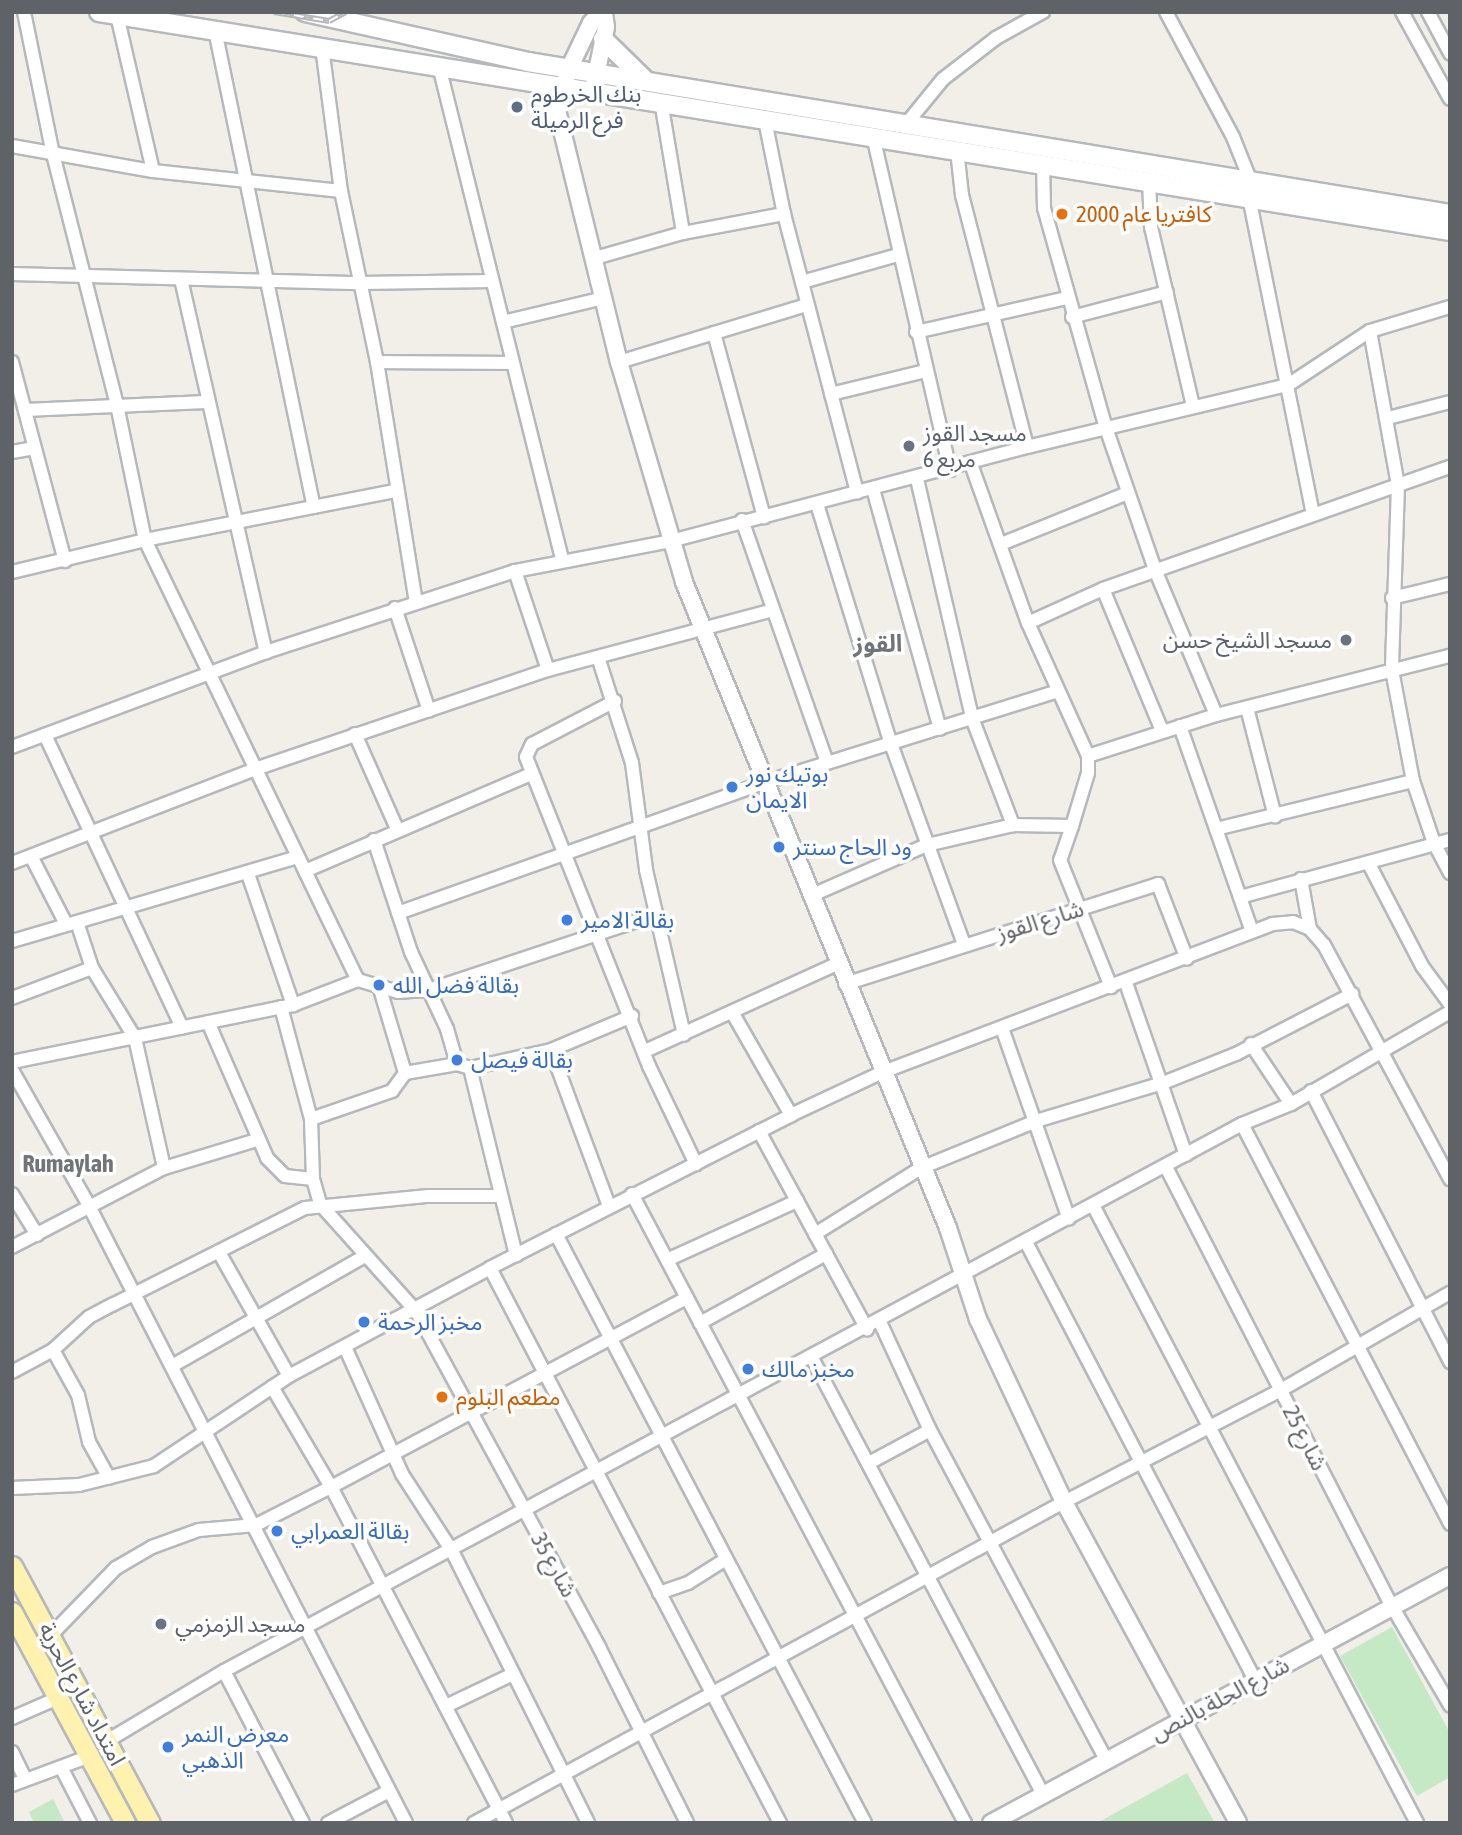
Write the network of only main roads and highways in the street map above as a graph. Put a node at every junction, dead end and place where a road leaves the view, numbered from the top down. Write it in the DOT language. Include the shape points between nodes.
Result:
graph roads {
  1 [pos="305,12"];
  2 [pos="108,14"];
  3 [pos="603,40"];
  4 [pos="566,76"];
  5 [pos="646,81"];
  6 [pos="594,82"];
  7 [pos="1250,190"];
  8 [pos="1450,214"];
  9 [pos="1450,231"];
  10 [pos="12,1566"];
  11 [pos="12,1612"];
  12 [pos="125,1823"];
  13 [pos="150,1823"];
  1 -- 4 [label="main road"];
  2 -- 4 [label="main road" via="439,66"];
  3 -- 5 [label="main road"];
  4 -- 6 [label="main road"];
  5 -- 6 [label="main road"];
  5 -- 7 [label="main road" via="907,124"];
  6 -- 7 [label="main road" via="661,101 765,120 1149,181"];
  7 -- 8 [label="main road"];
  7 -- 9 [label="main road"];
  10 -- 13 [label="main road, امتداد شارع الحرية"];
  11 -- 12 [label="main road, امتداد شارع الحرية"];
}
